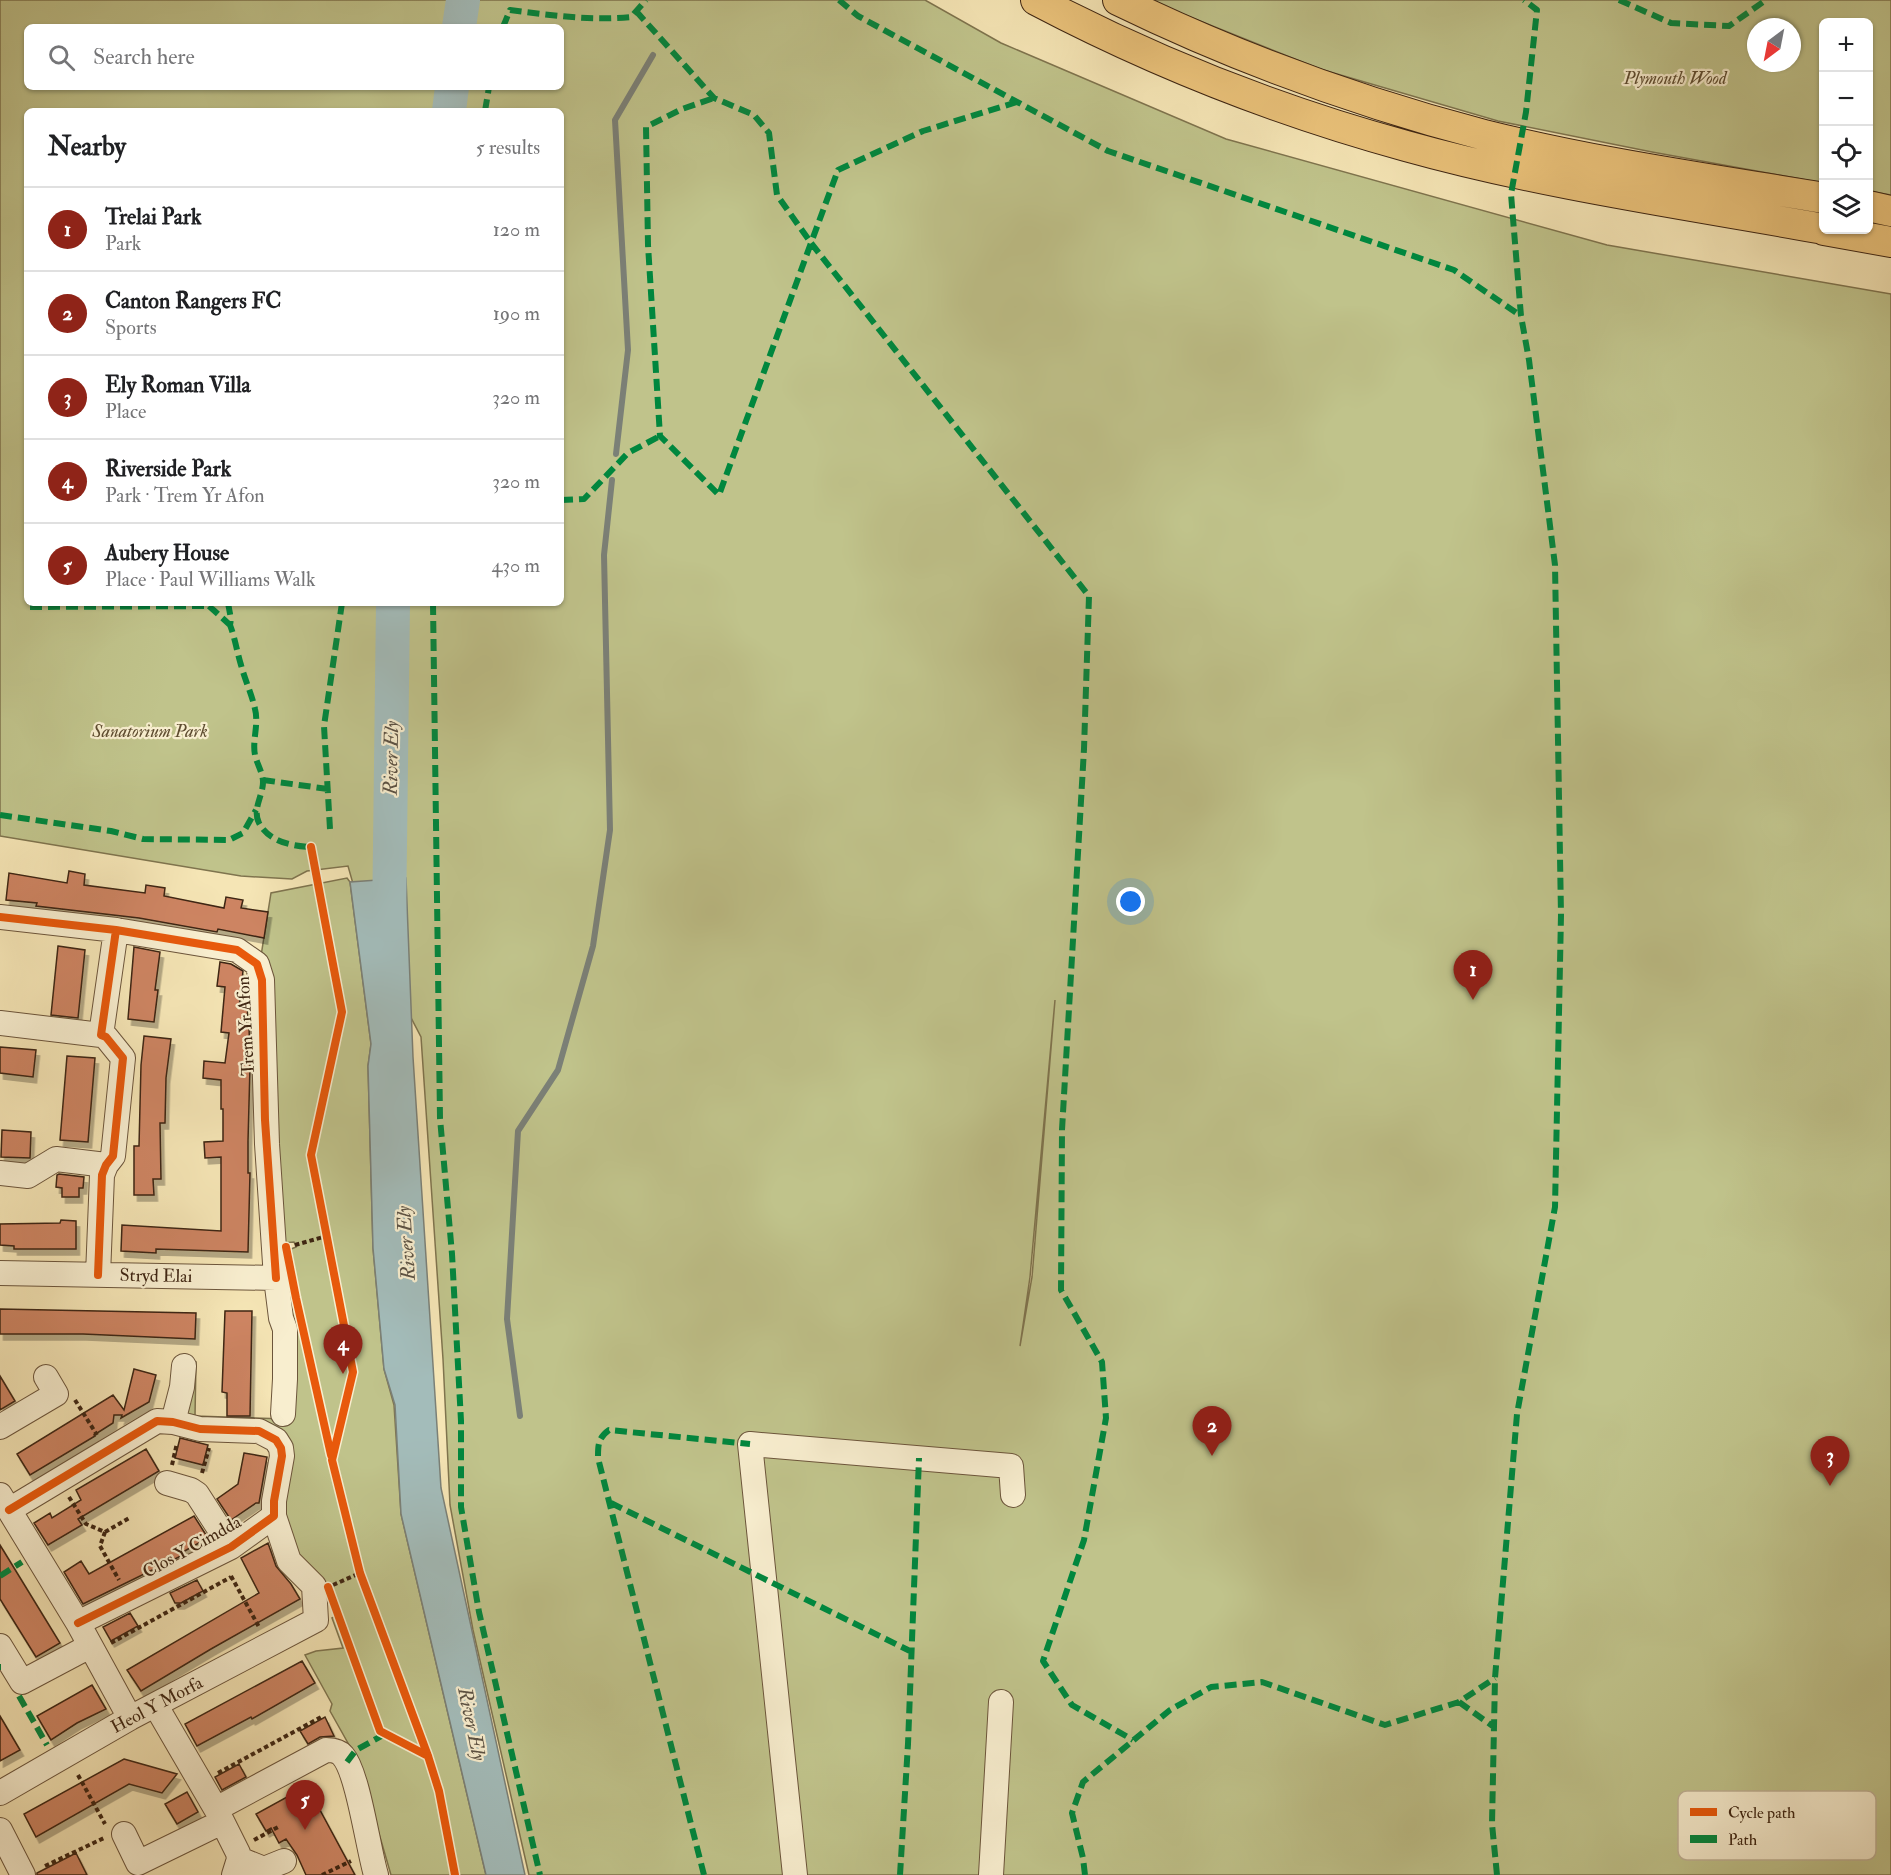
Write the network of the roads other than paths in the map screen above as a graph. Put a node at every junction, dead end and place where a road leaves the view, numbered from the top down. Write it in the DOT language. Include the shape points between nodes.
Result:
graph roads {
  1 [pos="1036,0"];
  2 [pos="1118,0"];
  3 [pos="1819,197"];
  4 [pos="1873,207"];
  5 [pos="1891,210"];
  6 [pos="1819,228"];
  7 [pos="1850,234"];
  8 [pos="1891,242"];
  9 [pos="0,917"];
  10 [pos="116,930"];
  11 [pos="0,1023"];
  12 [pos="101,1035"];
  13 [pos="106,1165"];
  14 [pos="0,1173"];
  15 [pos="0,1273"];
  16 [pos="99,1275"];
  17 [pos="276,1278"];
  18 [pos="184,1366"];
  19 [pos="46,1377"];
  20 [pos="283,1414"];
  21 [pos="178,1423"];
  22 [pos="0,1427"];
  23 [pos="167,1483"];
  24 [pos="1013,1495"];
  25 [pos="4,1502"];
  26 [pos="274,1516"];
  27 [pos="229,1558"];
  28 [pos="78,1623"];
  29 [pos="0,1646"];
  30 [pos="99,1646"];
  31 [pos="1001,1702"];
  32 [pos="156,1706"];
  33 [pos="130,1718"];
  34 [pos="0,1792"];
  35 [pos="219,1815"];
  36 [pos="0,1830"];
  37 [pos="114,1831"];
  38 [pos="241,1859"];
  39 [pos="284,1860"];
  40 [pos="373,1864"];
  41 [pos="23,1875"];
  42 [pos="795,1875"];
  43 [pos="991,1875"];
  1 -- 6 [label="main road" via="1196,75 1267,103 1385,140 1475,164"];
  2 -- 3 [label="main road" via="1278,70 1416,116 1591,158"];
  4 -- 5 [label="main road"];
  7 -- 8 [label="main road"];
  9 -- 10 [label="street, Trem Yr Afon"];
  10 -- 12 [label="street"];
  10 -- 17 [label="street, Trem Yr Afon" via="237,950 257,963 262,980 265,1120"];
  11 -- 12 [label="street"];
  12 -- 13 [label="street" via="123,1058 113,1156"];
  13 -- 14 [label="street" via="56,1159 28,1176"];
  13 -- 16 [label="street" via="102,1175"];
  15 -- 16 [label="street, Stryd Elai"];
  16 -- 17 [label="street, Stryd Elai"];
  17 -- 20 [label="street, Trem Yr Afon" via="285,1329"];
  18 -- 21 [label="street"];
  19 -- 22 [label="street" via="56,1394"];
  21 -- 25 [label="street" via="157,1421"];
  21 -- 26 [label="street" via="200,1429 268,1434 281,1448 282,1456"];
  23 -- 27 [label="street" via="197,1494"];
  24 -- 42 [label="street" via="1011,1466 750,1444"];
  25 -- 28 [label="street"];
  26 -- 27 [label="street, Clos Y Cimdda"];
  26 -- 32 [label="street, Heol Y Morfa" via="289,1561 314,1586 316,1620"];
  27 -- 28 [label="street, Clos Y Cimdda"];
  28 -- 30 [label="street"];
  29 -- 30 [label="street" via="22,1682"];
  30 -- 33 [label="street"];
  31 -- 43 [label="street"];
  32 -- 33 [label="street, Heol Y Morfa"];
  32 -- 35 [label="street"];
  33 -- 34 [label="street, Heol Y Morfa"];
  35 -- 37 [label="street" via="138,1863"];
  35 -- 38 [label="street"];
  35 -- 40 [label="street" via="326,1750 339,1752 353,1773"];
  36 -- 41 [label="street"];
  38 -- 39 [label="street" via="264,1869"];
}
